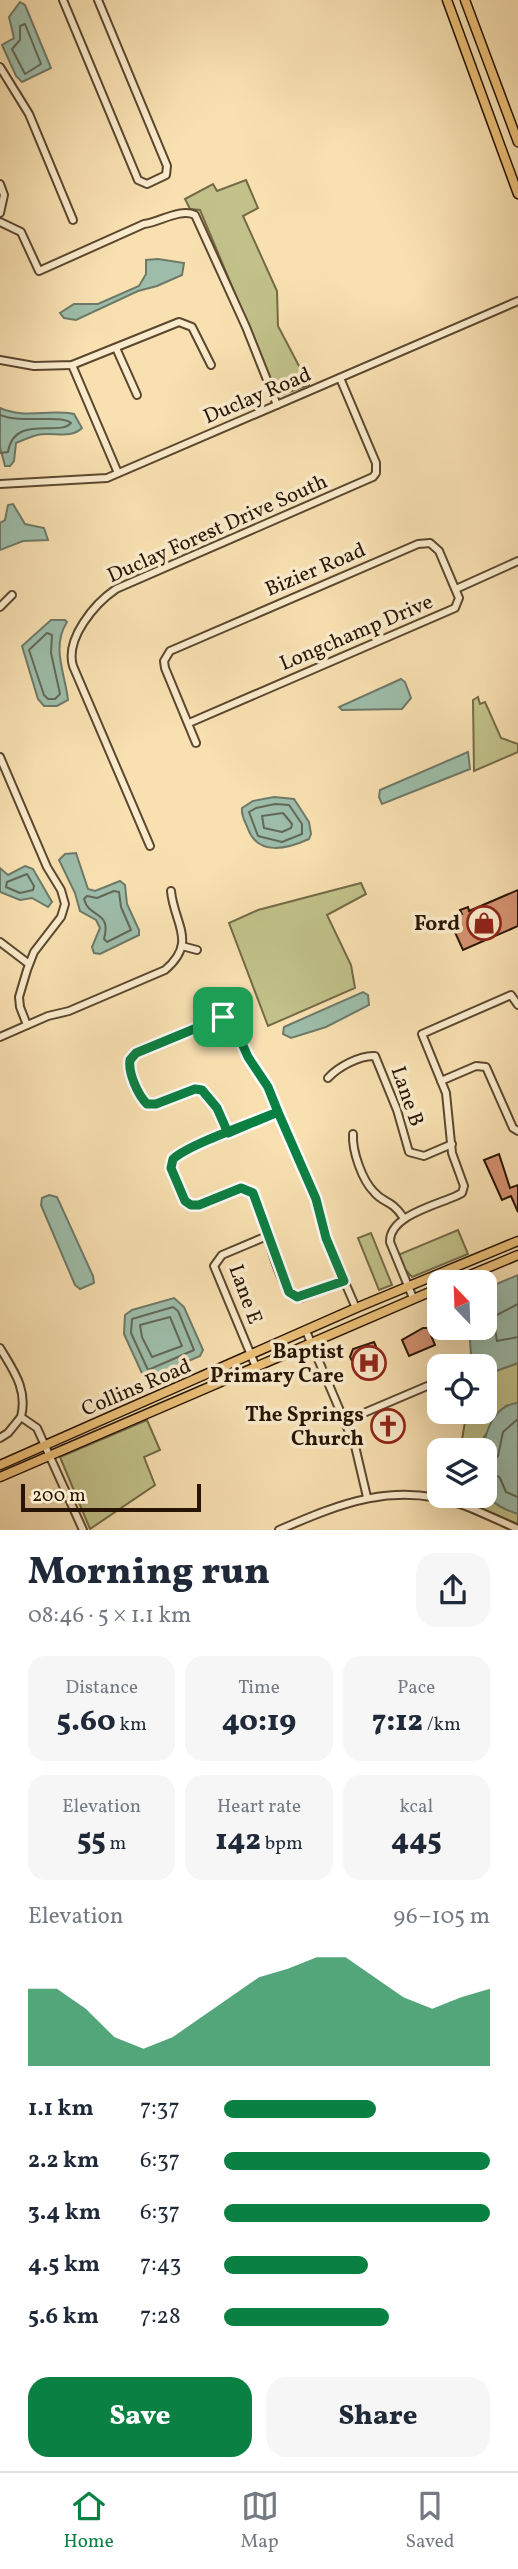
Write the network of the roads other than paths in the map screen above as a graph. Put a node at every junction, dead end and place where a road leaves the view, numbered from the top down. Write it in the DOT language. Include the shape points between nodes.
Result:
graph roads {
  1 [pos="63,0"];
  2 [pos="98,0"];
  3 [pos="447,0"];
  4 [pos="465,0"];
  5 [pos="0,67"];
  6 [pos="493,76"];
  7 [pos="477,82"];
  8 [pos="518,142"];
  9 [pos="0,184"];
  10 [pos="518,194"];
  11 [pos="0,213"];
  12 [pos="73,220"];
  13 [pos="0,222"];
  14 [pos="518,301"];
  15 [pos="116,348"];
  16 [pos="0,360"];
  17 [pos="72,365"];
  18 [pos="211,365"];
  19 [pos="340,379"];
  20 [pos="137,395"];
  21 [pos="277,405"];
  22 [pos="118,473"];
  23 [pos="0,484"];
  24 [pos="518,561"];
  25 [pos="456,589"];
  26 [pos="12,595"];
  27 [pos="0,607"];
  28 [pos="189,723"];
  29 [pos="197,743"];
  30 [pos="0,757"];
  31 [pos="150,846"];
  32 [pos="171,891"];
  33 [pos="0,942"];
  34 [pos="182,946"];
  35 [pos="197,950"];
  36 [pos="29,964"];
  37 [pos="518,1005"];
  38 [pos="27,1025"];
  39 [pos="0,1037"];
  40 [pos="328,1078"];
  41 [pos="441,1081"];
  42 [pos="278,1112"];
  43 [pos="518,1131"];
  44 [pos="228,1133"];
  45 [pos="353,1134"];
  46 [pos="452,1144"];
  47 [pos="403,1217"];
  48 [pos="267,1236"];
  49 [pos="518,1241"];
  50 [pos="518,1255"];
  51 [pos="482,1270"];
  52 [pos="344,1281"];
  53 [pos="408,1286"];
  54 [pos="427,1292"];
  55 [pos="413,1298"];
  56 [pos="356,1308"];
  57 [pos="306,1331"];
  58 [pos="311,1342"];
  59 [pos="0,1348"];
  60 [pos="252,1356"];
  61 [pos="256,1367"];
  62 [pos="427,1386"];
  63 [pos="135,1406"];
  64 [pos="160,1408"];
  65 [pos="21,1417"];
  66 [pos="345,1422"];
  67 [pos="0,1438"];
  68 [pos="46,1445"];
  69 [pos="51,1455"];
  70 [pos="0,1465"];
  71 [pos="0,1477"];
  72 [pos="367,1497"];
  73 [pos="518,1529"];
  74 [pos="83,1530"];
  75 [pos="279,1530"];
  1 -- 2 [label="street" via="138,180 147,184 166,175 167,166"];
  3 -- 7 [label="main road"];
  4 -- 6 [label="main road"];
  5 -- 12 [label="street" via="29,114"];
  6 -- 7 [label="street"];
  6 -- 8 [label="main road"];
  7 -- 10 [label="main road"];
  9 -- 11 [label="street" via="4,195"];
  13 -- 21 [label="street" via="21,233 38,271 144,224 181,213 195,215"];
  14 -- 19 [label="street, Duclay Road"];
  15 -- 17 [label="street"];
  15 -- 18 [label="street" via="179,323 192,327"];
  15 -- 20 [label="street"];
  16 -- 17 [label="street" via="34,366"];
  17 -- 22 [label="street"];
  19 -- 21 [label="street, Duclay Road"];
  19 -- 31 [label="street, Duclay Forest Drive South" via="376,463 376,473 116,589 100,602 72,644 73,666"];
  21 -- 22 [label="street, Duclay Road"];
  22 -- 23 [label="street, Duclay Road" via="94,480"];
  24 -- 25 [label="street, Longchamp Drive"];
  25 -- 28 [label="street, Longchamp Drive" via="459,601 452,610"];
  25 -- 28 [label="street, Bizier Road" via="439,551 430,542 418,544 175,649 167,656 165,668"];
  26 -- 27 [label="street"];
  28 -- 29 [label="street"];
  30 -- 36 [label="street" via="65,904"];
  32 -- 34 [label="street"];
  33 -- 36 [label="street"];
  34 -- 35 [label="street"];
  34 -- 38 [label="street" via="165,970"];
  36 -- 38 [label="street" via="19,997"];
  37 -- 41 [label="street" via="511,995 424,1032 422,1037"];
  38 -- 39 [label="street"];
  40 -- 46 [label="street, Lane B" via="335,1070 374,1056 410,1152 424,1156"];
  41 -- 43 [label="street, Lane B" via="476,1066 486,1067"];
  41 -- 46 [label="street, Lane B"];
  42 -- 44 [label="street"];
  42 -- 44 [label="street" via="227,1018 136,1053 128,1064 144,1101 156,1104 202,1090 217,1108"];
  42 -- 52 [label="street" via="316,1199"];
  44 -- 48 [label="street" via="179,1154 171,1168 191,1205 237,1189 249,1190"];
  45 -- 47 [label="street" via="352,1146 372,1191 394,1204"];
  46 -- 47 [label="street, Lane B" via="464,1186 458,1195"];
  47 -- 53 [label="street" via="390,1237"];
  48 -- 52 [label="street" via="292,1296 306,1296"];
  48 -- 60 [label="street, Lane E" via="222,1255 214,1266"];
  49 -- 53 [label="main road, Collins Road"];
  50 -- 51 [label="main road"];
  52 -- 56 [label="street"];
  53 -- 55 [label="street"];
  53 -- 56 [label="main road, Collins Road"];
  54 -- 55 [label="main road, Collins Road"];
  55 -- 58 [label="main road, Collins Road"];
  56 -- 57 [label="main road, Collins Road"];
  57 -- 58 [label="street"];
  57 -- 60 [label="main road, Collins Road"];
  58 -- 61 [label="main road, Collins Road"];
  58 -- 66 [label="street"];
  59 -- 65 [label="street" via="21,1385"];
  60 -- 61 [label="street, Lane E"];
  60 -- 63 [label="main road, Collins Road"];
  61 -- 64 [label="main road, Collins Road"];
  62 -- 66 [label="street"];
  63 -- 64 [label="street"];
  63 -- 68 [label="main road, Collins Road"];
  64 -- 69 [label="main road, Collins Road"];
  65 -- 67 [label="street"];
  65 -- 68 [label="street" via="37,1428"];
  66 -- 72 [label="street"];
  68 -- 69 [label="street"];
  68 -- 70 [label="main road, Collins Road"];
  69 -- 71 [label="main road, Collins Road"];
  69 -- 74 [label="street"];
  72 -- 73 [label="street" via="439,1499"];
  72 -- 75 [label="street" via="338,1504"];
}
